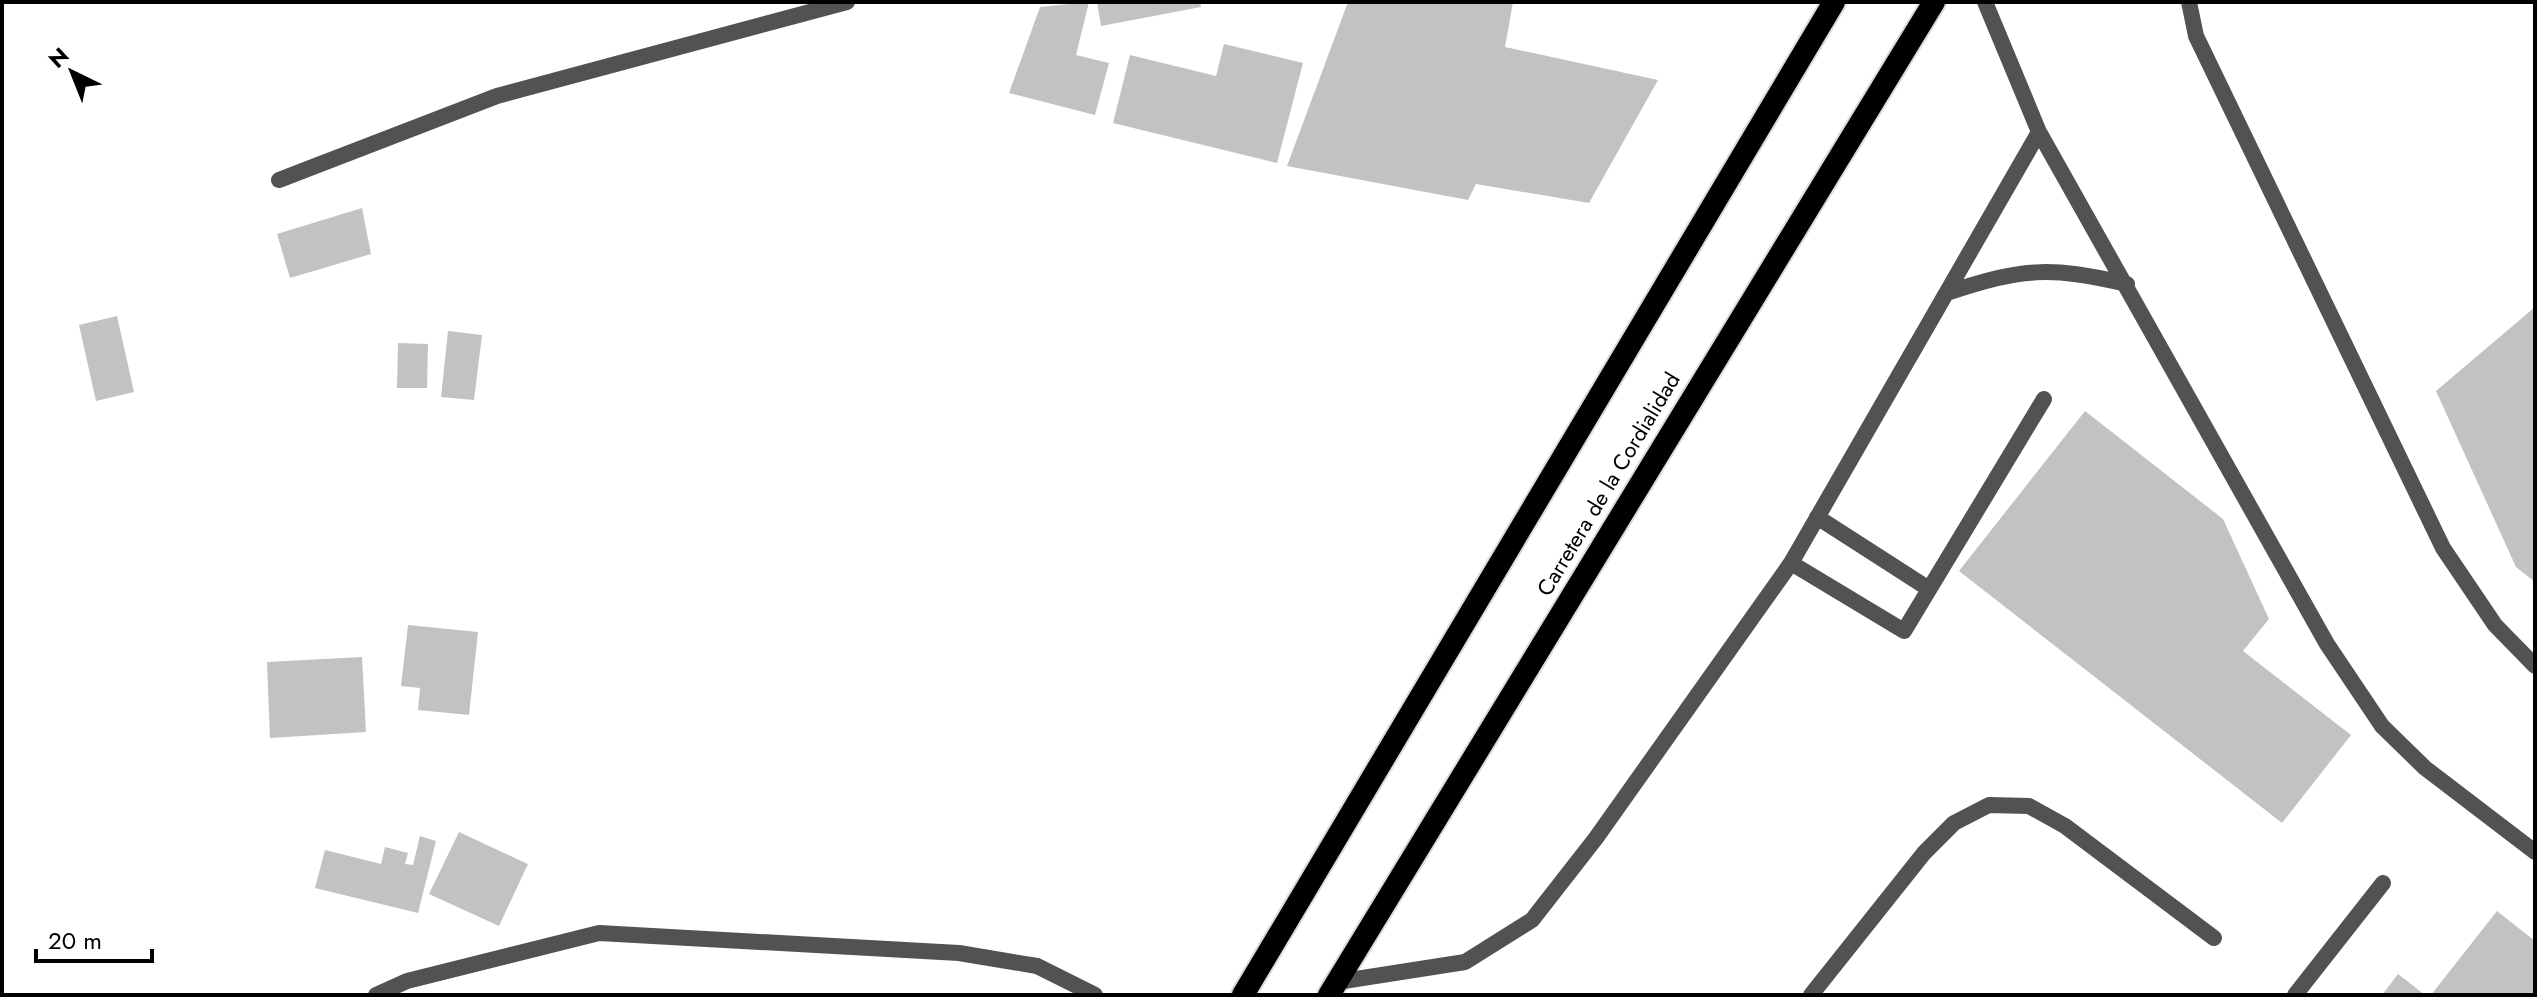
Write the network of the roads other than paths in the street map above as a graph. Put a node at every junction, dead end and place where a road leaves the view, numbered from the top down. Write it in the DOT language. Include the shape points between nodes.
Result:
graph roads {
  1 [pos="847,2"];
  2 [pos="1834,2"];
  3 [pos="1934,2"];
  4 [pos="1985,2"];
  5 [pos="2189,2"];
  6 [pos="2039,132"];
  7 [pos="279,180"];
  8 [pos="2127,284"];
  9 [pos="1947,293"];
  10 [pos="2044,399"];
  11 [pos="1817,517"];
  12 [pos="1791,563"];
  13 [pos="1929,589"];
  14 [pos="2535,666"];
  15 [pos="2535,852"];
  16 [pos="2383,883"];
  17 [pos="2214,938"];
  18 [pos="1333,988"];
  19 [pos="376,995"];
  20 [pos="1095,995"];
  21 [pos="1243,995"];
  22 [pos="1811,995"];
  23 [pos="2295,995"];
  1 -- 7 [label="lane" via="497,96"];
  2 -- 21 [label="highway"];
  3 -- 18 [label="highway, Carretera de la Cordialidad"];
  4 -- 6 [label="lane"];
  5 -- 14 [label="lane" via="2196,36 2443,548 2495,625"];
  6 -- 8 [label="lane"];
  6 -- 9 [label="lane"];
  8 -- 9 [label="lane" via="2067,270 2005,273"];
  8 -- 15 [label="lane" via="2327,644 2382,726 2425,768"];
  9 -- 11 [label="lane"];
  10 -- 13 [label="lane"];
  11 -- 12 [label="lane"];
  11 -- 13 [label="lane"];
  12 -- 13 [label="lane" via="1904,631"];
  12 -- 18 [label="lane" via="1532,920 1465,962"];
  16 -- 23 [label="lane"];
  17 -- 22 [label="lane" via="2065,826 2029,806 1989,805 1954,823 1924,853"];
  19 -- 20 [label="lane" via="407,981 599,933 959,953 1037,966"];
}
